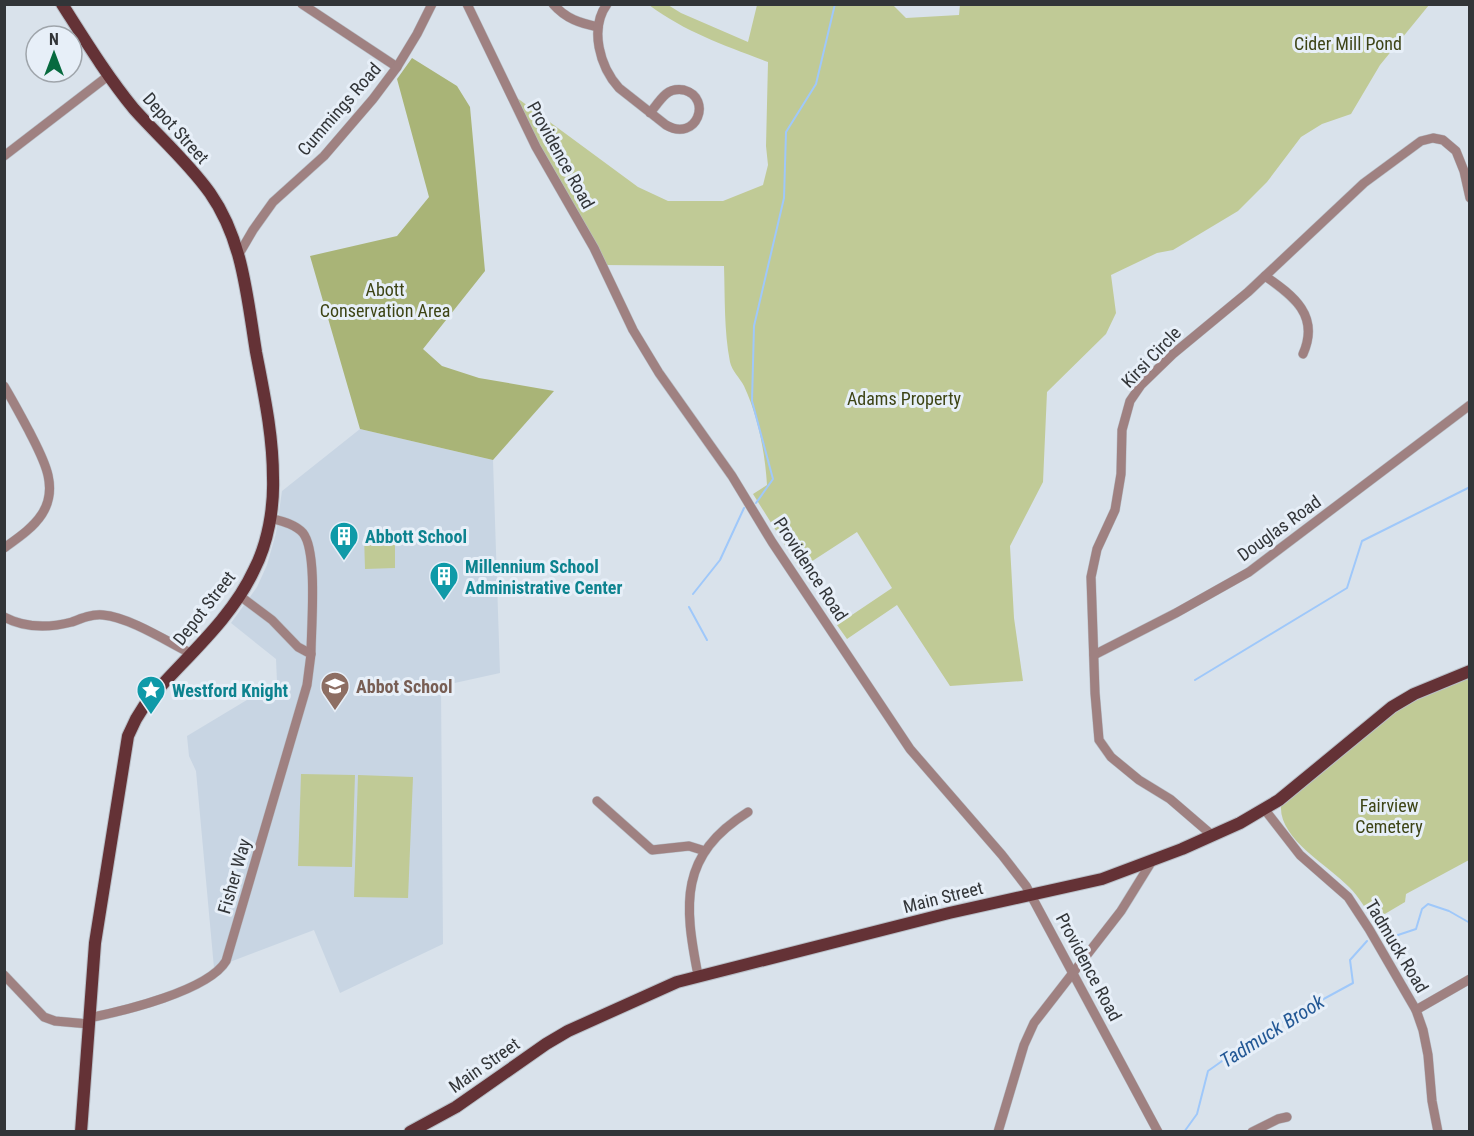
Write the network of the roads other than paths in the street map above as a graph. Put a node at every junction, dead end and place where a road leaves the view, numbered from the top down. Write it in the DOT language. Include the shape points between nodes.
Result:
graph roads {
  1 [pos="62,4"];
  2 [pos="302,4"];
  3 [pos="432,4"];
  4 [pos="467,4"];
  5 [pos="553,4"];
  6 [pos="608,4"];
  7 [pos="598,27"];
  8 [pos="397,67"];
  9 [pos="108,76"];
  10 [pos="650,113"];
  11 [pos="4,156"];
  12 [pos="1470,198"];
  13 [pos="239,254"];
  14 [pos="1265,276"];
  15 [pos="1303,354"];
  16 [pos="4,386"];
  17 [pos="1470,405"];
  18 [pos="270,518"];
  19 [pos="4,548"];
  20 [pos="240,596"];
  21 [pos="4,617"];
  22 [pos="192,654"];
  23 [pos="310,654"];
  24 [pos="1094,655"];
  25 [pos="1470,671"];
  26 [pos="597,801"];
  27 [pos="1265,810"];
  28 [pos="748,812"];
  29 [pos="1213,836"];
  30 [pos="705,851"];
  31 [pos="1152,861"];
  32 [pos="1030,894"];
  33 [pos="1073,971"];
  34 [pos="4,975"];
  35 [pos="698,975"];
  36 [pos="1470,979"];
  37 [pos="1416,1010"];
  38 [pos="89,1021"];
  39 [pos="1287,1117"];
  40 [pos="81,1131"];
  41 [pos="410,1131"];
  42 [pos="998,1131"];
  43 [pos="1158,1131"];
  44 [pos="1252,1131"];
  45 [pos="1438,1131"];
  1 -- 9 [label="main road, Depot Street"];
  2 -- 8 [label="street"];
  3 -- 8 [label="street, Cummings Road"];
  4 -- 32 [label="street, Providence Road" via="536,147 659,373 732,476 910,749 1002,855"];
  5 -- 7 [label="street" via="571,19"];
  6 -- 7 [label="street"];
  7 -- 10 [label="street" via="609,75"];
  8 -- 13 [label="street, Cummings Road" via="324,156 273,202"];
  9 -- 11 [label="street"];
  9 -- 13 [label="main road, Depot Street" via="210,192 227,220"];
  10 -- 10 [label="street" via="666,94 679,89 696,98 699,110 691,126 679,130"];
  12 -- 14 [label="street, Kirsi Circle" via="1456,151 1443,140 1421,141 1364,183"];
  13 -- 18 [label="main road, Depot Street" via="268,421 273,478"];
  14 -- 15 [label="street" via="1308,319 1310,334"];
  14 -- 24 [label="street, Kirsi Circle" via="1173,354 1130,400 1122,430 1115,510 1097,547 1090,577"];
  16 -- 19 [label="street" via="42,456 50,486 42,514"];
  17 -- 24 [label="street, Douglas Road" via="1249,572"];
  18 -- 20 [label="main road, Depot Street" via="258,561"];
  18 -- 23 [label="street, Fisher Way" via="302,532 310,548"];
  20 -- 22 [label="main road, Depot Street"];
  20 -- 23 [label="street"];
  21 -- 22 [label="street" via="19,624 43,626 96,615 111,616"];
  22 -- 38 [label="main road, Depot Street" via="146,703 128,736 97,932"];
  23 -- 38 [label="street, Fisher Way" via="307,685 223,965 209,978 162,998"];
  24 -- 29 [label="street, Kirsi Circle" via="1101,744 1139,780 1170,799"];
  25 -- 27 [label="main road, Main Street" via="1414,694 1382,714"];
  26 -- 30 [label="street" via="652,850 689,846"];
  27 -- 29 [label="main road, Main Street"];
  27 -- 37 [label="street, Tadmuck Road" via="1299,855 1348,897"];
  28 -- 30 [label="street" via="725,828"];
  29 -- 31 [label="main road, Main Street"];
  30 -- 35 [label="street" via="691,883 689,900"];
  31 -- 32 [label="main road, Main Street" via="1102,879"];
  31 -- 33 [label="street" via="1120,913"];
  32 -- 33 [label="street, Providence Road"];
  32 -- 35 [label="main road, Main Street"];
  33 -- 42 [label="street" via="1034,1023"];
  33 -- 43 [label="street, Providence Road"];
  34 -- 38 [label="street, Fisher Way" via="44,1017 55,1021"];
  35 -- 41 [label="main road, Main Street" via="568,1031 456,1107"];
  36 -- 37 [label="street"];
  37 -- 45 [label="street, Tadmuck Road" via="1428,1056"];
  38 -- 40 [label="main road, Depot Street"];
  39 -- 44 [label="street"];
}
